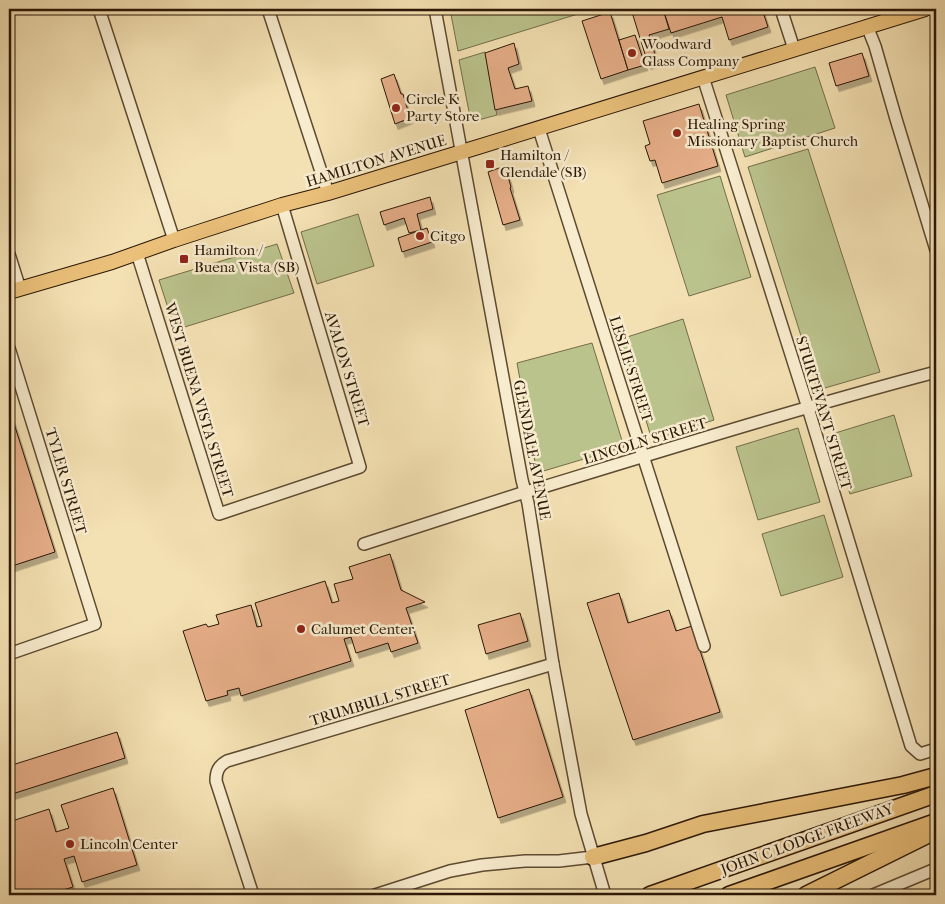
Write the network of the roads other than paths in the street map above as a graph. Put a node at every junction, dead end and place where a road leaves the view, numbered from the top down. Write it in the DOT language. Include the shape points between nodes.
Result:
graph roads {
  1 [pos="100,9"];
  2 [pos="268,9"];
  3 [pos="435,9"];
  4 [pos="781,9"];
  5 [pos="924,9"];
  6 [pos="867,26"];
  7 [pos="794,49"];
  8 [pos="703,77"];
  9 [pos="539,128"];
  10 [pos="461,152"];
  11 [pos="328,192"];
  12 [pos="282,205"];
  13 [pos="174,240"];
  14 [pos="936,250"];
  15 [pos="137,253"];
  16 [pos="9,254"];
  17 [pos="14,291"];
  18 [pos="9,348"];
  19 [pos="936,372"];
  20 [pos="808,408"];
  21 [pos="643,456"];
  22 [pos="287,492"];
  23 [pos="525,492"];
  24 [pos="364,544"];
  25 [pos="704,646"];
  26 [pos="9,654"];
  27 [pos="553,664"];
  28 [pos="936,749"];
  29 [pos="936,776"];
  30 [pos="936,794"];
  31 [pos="936,822"];
  32 [pos="936,827"];
  33 [pos="593,857"];
  34 [pos="936,869"];
  35 [pos="604,891"];
  36 [pos="253,895"];
  37 [pos="375,895"];
  38 [pos="650,895"];
  39 [pos="729,895"];
  40 [pos="806,895"];
  41 [pos="873,895"];
  1 -- 13 [label="street"];
  2 -- 11 [label="street"];
  3 -- 10 [label="street, GLENDALE AVENUE"];
  4 -- 7 [label="street"];
  5 -- 6 [label="main road, HAMILTON AVENUE"];
  6 -- 7 [label="main road, HAMILTON AVENUE"];
  6 -- 14 [label="street"];
  7 -- 8 [label="main road, HAMILTON AVENUE"];
  8 -- 9 [label="main road, HAMILTON AVENUE"];
  8 -- 20 [label="street, STURTEVANT STREET"];
  9 -- 10 [label="main road, HAMILTON AVENUE"];
  9 -- 21 [label="street, LESLIE STREET"];
  10 -- 11 [label="main road, HAMILTON AVENUE"];
  10 -- 23 [label="street, GLENDALE AVENUE"];
  11 -- 12 [label="main road, HAMILTON AVENUE"];
  12 -- 13 [label="main road, HAMILTON AVENUE"];
  12 -- 22 [label="street, AVALON STREET" via="360,467"];
  13 -- 15 [label="main road, HAMILTON AVENUE"];
  15 -- 17 [label="main road, HAMILTON AVENUE"];
  15 -- 22 [label="street, WEST BUENA VISTA STREET" via="219,514"];
  16 -- 17 [label="street"];
  18 -- 26 [label="street, TYLER STREET" via="95,624"];
  19 -- 20 [label="street, LINCOLN STREET"];
  20 -- 21 [label="street, LINCOLN STREET"];
  20 -- 28 [label="street, STURTEVANT STREET" via="911,746 920,754"];
  21 -- 23 [label="street, LINCOLN STREET"];
  21 -- 25 [label="street, LESLIE STREET"];
  23 -- 24 [label="street, LINCOLN STREET"];
  23 -- 27 [label="street, GLENDALE AVENUE"];
  27 -- 33 [label="street, GLENDALE AVENUE" via="581,814"];
  27 -- 36 [label="street, TRUMBULL STREET" via="222,764 216,781"];
  29 -- 33 [label="highway" via="703,824"];
  30 -- 38 [label="highway, JOHN C LODGE FREEWAY"];
  31 -- 39 [label="highway, JOHN C LODGE FREEWAY"];
  32 -- 40 [label="highway" via="925,836"];
  33 -- 35 [label="street, GLENDALE AVENUE"];
  33 -- 37 [label="street" via="482,865 450,871"];
  34 -- 41 [label="street"];
}
